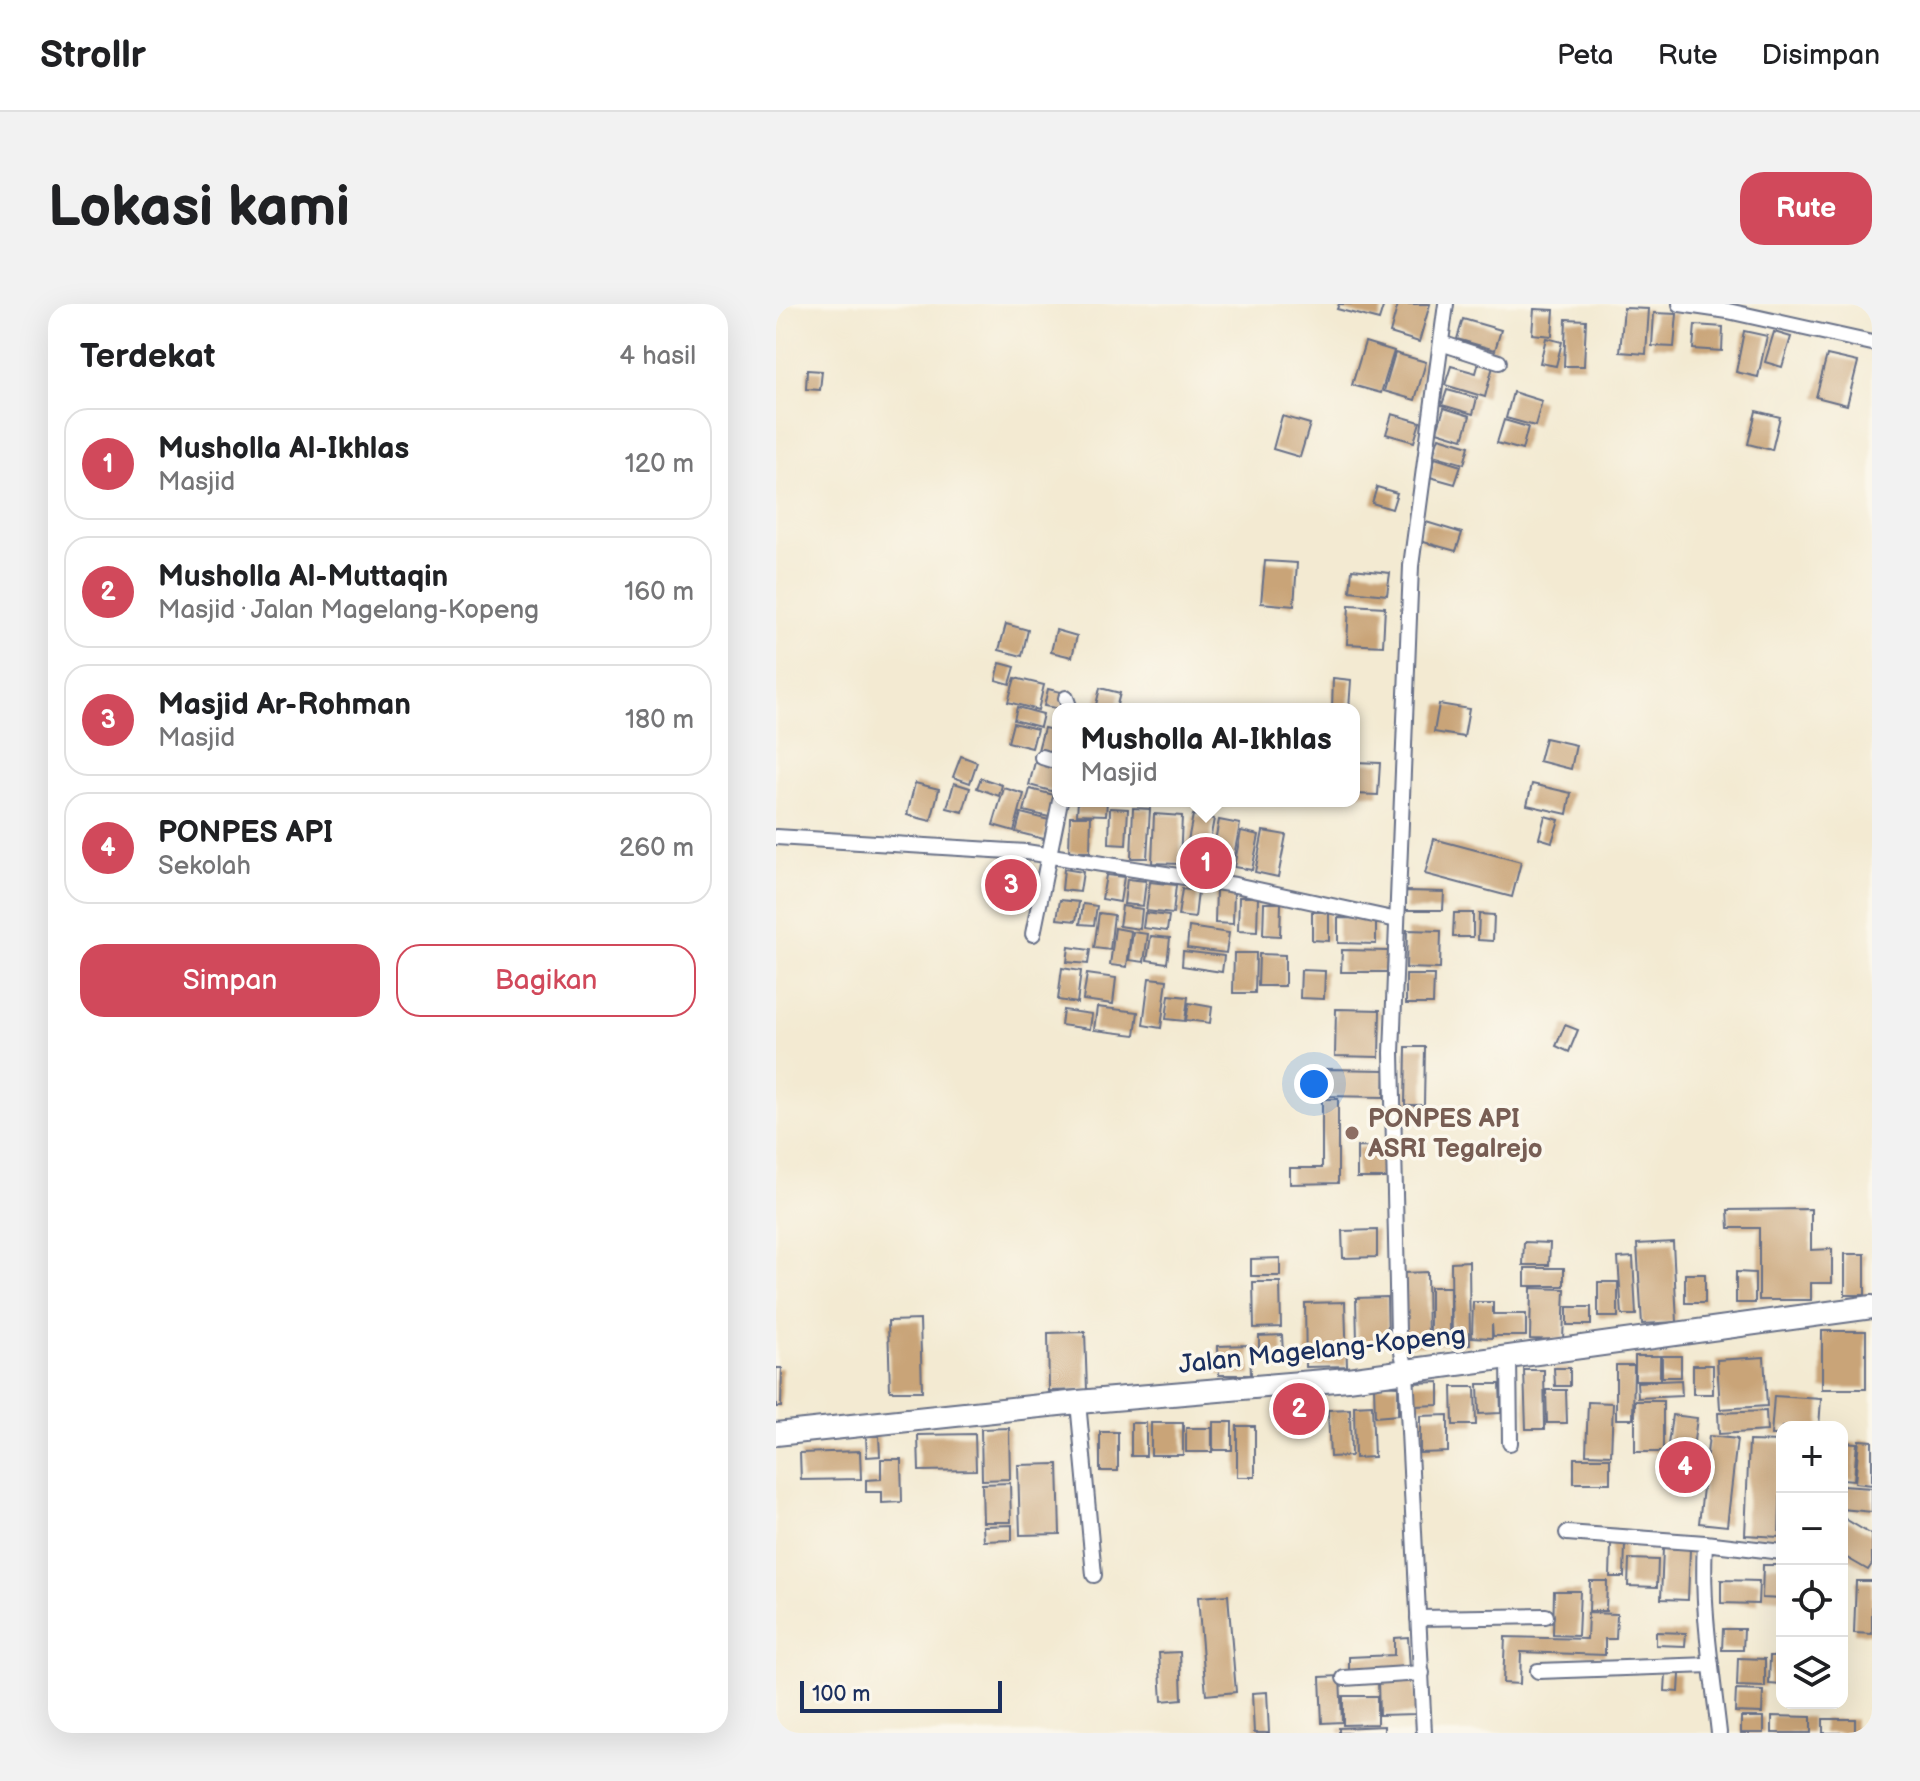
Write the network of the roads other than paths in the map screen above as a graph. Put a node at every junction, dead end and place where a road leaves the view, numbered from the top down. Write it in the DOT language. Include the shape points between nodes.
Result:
graph roads {
  1 [pos="1680,304"];
  2 [pos="1445,305"];
  3 [pos="1441,343"];
  4 [pos="1872,343"];
  5 [pos="1499,362"];
  6 [pos="1042,757"];
  7 [pos="1052,760"];
  8 [pos="1059,807"];
  9 [pos="776,837"];
  10 [pos="1049,856"];
  11 [pos="1397,920"];
  12 [pos="1033,934"];
  13 [pos="1872,1307"];
  14 [pos="1509,1356"];
  15 [pos="1406,1371"];
  16 [pos="1078,1402"];
  17 [pos="776,1434"];
  18 [pos="1510,1443"];
  19 [pos="1567,1533"];
  20 [pos="1705,1543"];
  21 [pos="1776,1551"];
  22 [pos="1094,1575"];
  23 [pos="1546,1616"];
  24 [pos="1418,1618"];
  25 [pos="1711,1665"];
  26 [pos="1538,1671"];
  27 [pos="1422,1673"];
  28 [pos="1344,1678"];
  29 [pos="1424,1733"];
  30 [pos="1719,1733"];
  1 -- 4 [label="street"];
  2 -- 3 [label="street"];
  3 -- 5 [label="street"];
  3 -- 11 [label="street" via="1411,566"];
  6 -- 7 [label="street"];
  8 -- 10 [label="street"];
  9 -- 10 [label="street"];
  10 -- 11 [label="street" via="1235,885"];
  10 -- 12 [label="street"];
  11 -- 15 [label="street" via="1392,1068 1398,1333"];
  13 -- 14 [label="main road, Jalan Magelang-Kopeng"];
  14 -- 15 [label="main road, Jalan Magelang-Kopeng"];
  14 -- 18 [label="street"];
  15 -- 16 [label="main road, Jalan Magelang-Kopeng"];
  15 -- 24 [label="street"];
  16 -- 17 [label="main road, Jalan Magelang-Kopeng"];
  16 -- 22 [label="street"];
  19 -- 20 [label="street"];
  20 -- 21 [label="street"];
  20 -- 25 [label="street"];
  23 -- 24 [label="street"];
  24 -- 27 [label="street"];
  25 -- 26 [label="street"];
  25 -- 30 [label="street"];
  27 -- 28 [label="street"];
  27 -- 29 [label="street"];
}
